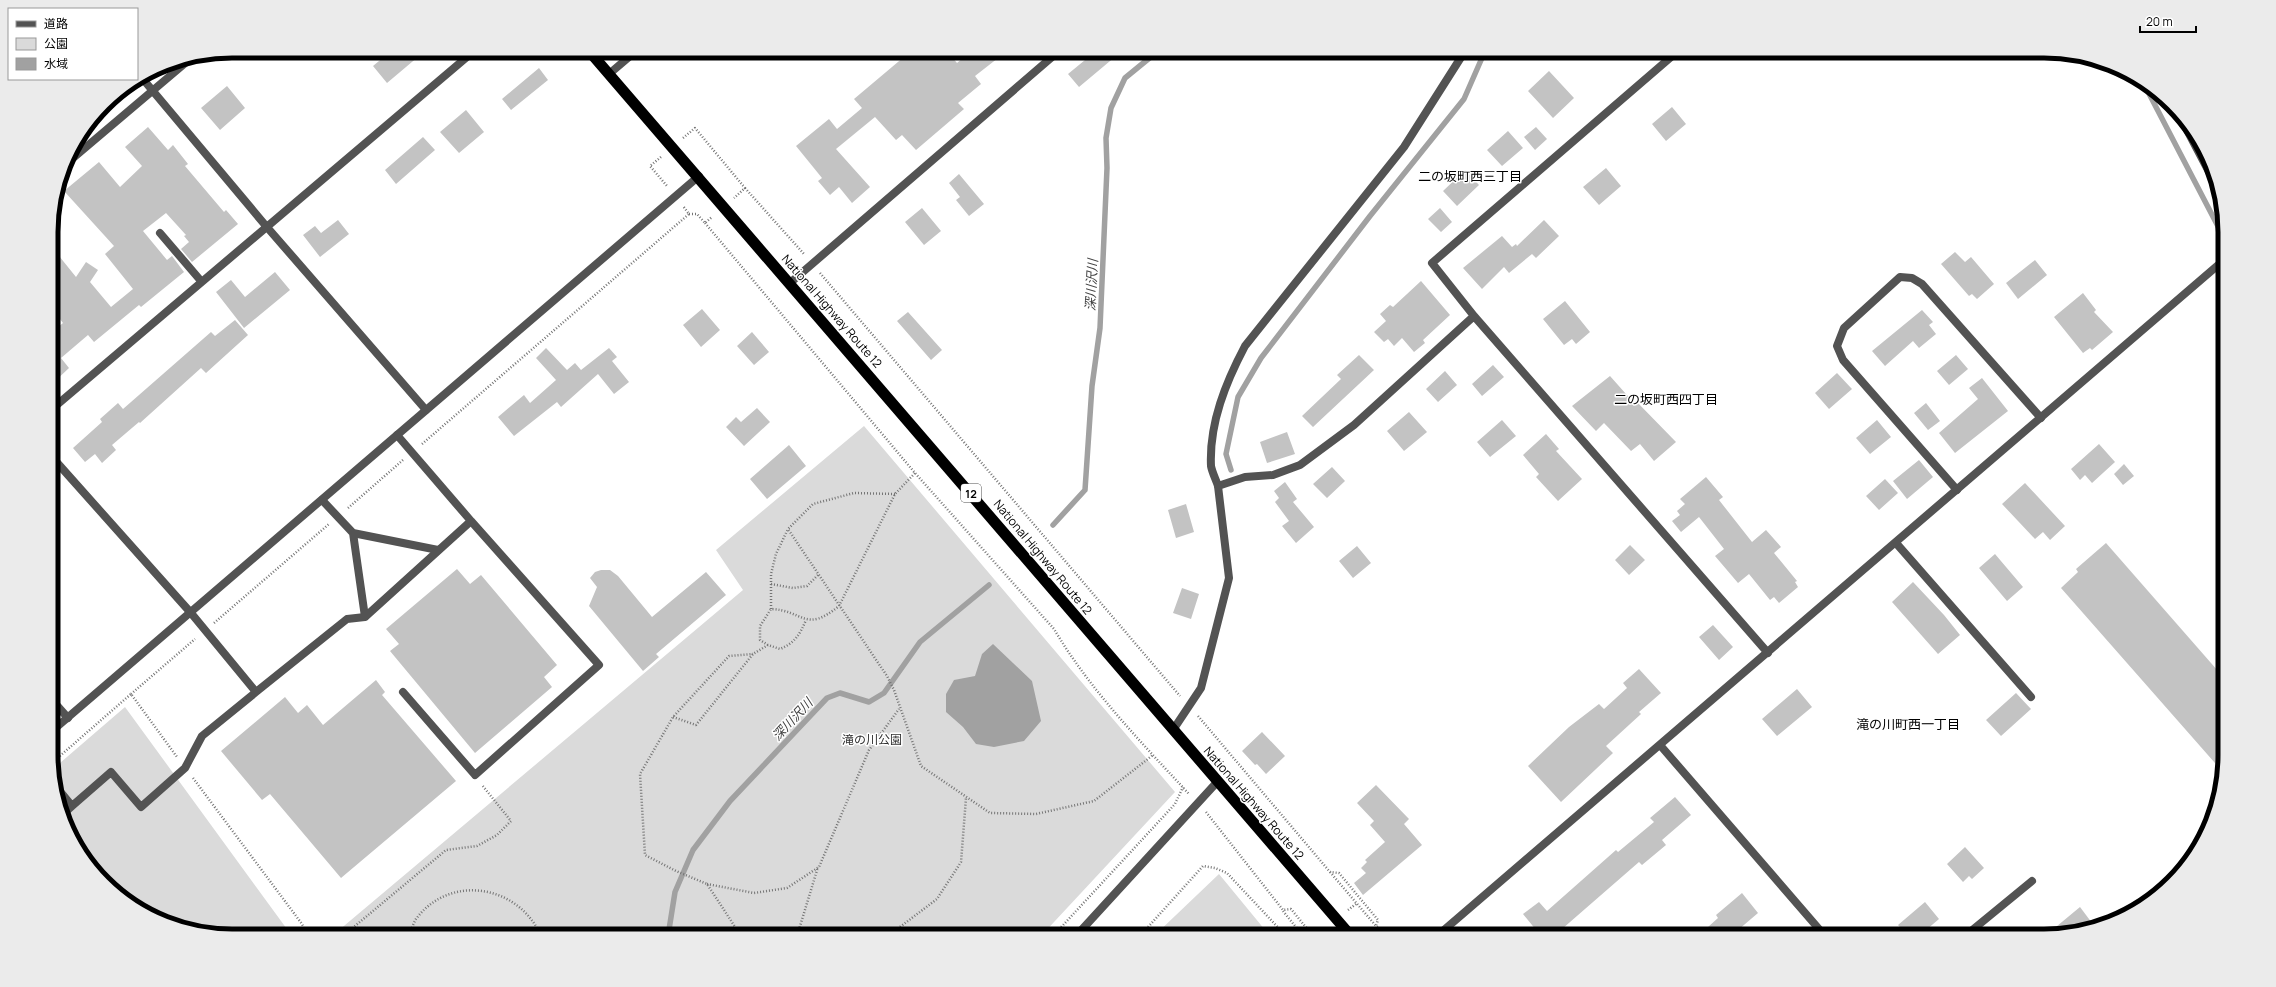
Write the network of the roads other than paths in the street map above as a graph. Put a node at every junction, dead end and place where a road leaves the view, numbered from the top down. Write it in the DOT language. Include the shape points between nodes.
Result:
graph roads {
  1 [pos="466,58"];
  2 [pos="596,58"];
  3 [pos="628,58"];
  4 [pos="1051,58"];
  5 [pos="1461,58"];
  6 [pos="1670,58"];
  7 [pos="183,65"];
  8 [pos="609,74"];
  9 [pos="145,81"];
  10 [pos="153,91"];
  11 [pos="2194,143"];
  12 [pos="2198,152"];
  13 [pos="76,156"];
  14 [pos="699,176"];
  15 [pos="266,226"];
  16 [pos="160,233"];
  17 [pos="2218,265"];
  18 [pos="201,281"];
  19 [pos="790,283"];
  20 [pos="1474,316"];
  21 [pos="58,404"];
  22 [pos="426,410"];
  23 [pos="2041,418"];
  24 [pos="397,435"];
  25 [pos="58,464"];
  26 [pos="1218,486"];
  27 [pos="1957,490"];
  28 [pos="322,500"];
  29 [pos="471,521"];
  30 [pos="353,533"];
  31 [pos="1896,543"];
  32 [pos="438,550"];
  33 [pos="191,613"];
  34 [pos="365,617"];
  35 [pos="1768,653"];
  36 [pos="256,692"];
  37 [pos="403,692"];
  38 [pos="2030,697"];
  39 [pos="58,707"];
  40 [pos="68,718"];
  41 [pos="58,726"];
  42 [pos="1173,730"];
  43 [pos="1660,745"];
  44 [pos="1218,781"];
  45 [pos="62,794"];
  46 [pos="72,806"];
  47 [pos="67,811"];
  48 [pos="2032,881"];
  49 [pos="1083,929"];
  50 [pos="1345,929"];
  51 [pos="1445,929"];
  52 [pos="1819,929"];
  53 [pos="1974,929"];
  1 -- 15 [label="street"];
  2 -- 8 [label="highway, National Highway Route 12 / 12"];
  3 -- 8 [label="street"];
  4 -- 19 [label="street"];
  5 -- 26 [label="street" via="1404,147 1246,346 1230,375 1219,405 1211,467"];
  6 -- 20 [label="street" via="1432,263"];
  7 -- 10 [label="street"];
  8 -- 14 [label="highway, National Highway Route 12 / 12"];
  9 -- 10 [label="street"];
  10 -- 13 [label="street"];
  10 -- 15 [label="street"];
  11 -- 12 [label="street"];
  14 -- 19 [label="highway, National Highway Route 12 / 12"];
  14 -- 22 [label="street"];
  15 -- 18 [label="street"];
  15 -- 22 [label="street"];
  16 -- 18 [label="street"];
  17 -- 23 [label="street"];
  18 -- 21 [label="street"];
  19 -- 42 [label="highway, National Highway Route 12 / 12"];
  20 -- 26 [label="street" via="1354,425 1300,465 1273,475 1245,477"];
  20 -- 35 [label="street"];
  22 -- 24 [label="street"];
  23 -- 27 [label="street"];
  23 -- 27 [label="street" via="1922,284 1912,278 1900,277 1844,328 1837,346 1843,360"];
  24 -- 28 [label="street"];
  24 -- 29 [label="street"];
  25 -- 33 [label="street"];
  26 -- 42 [label="street" via="1229,578 1201,688"];
  27 -- 31 [label="street"];
  28 -- 30 [label="street"];
  28 -- 33 [label="street"];
  29 -- 32 [label="street"];
  29 -- 37 [label="street" via="599,664 474,776"];
  30 -- 32 [label="street"];
  30 -- 34 [label="street"];
  31 -- 35 [label="street"];
  31 -- 38 [label="street"];
  32 -- 34 [label="street"];
  33 -- 36 [label="street"];
  33 -- 40 [label="street"];
  34 -- 36 [label="street" via="347,619"];
  35 -- 43 [label="street"];
  36 -- 46 [label="street" via="202,736 185,768 141,807 111,772"];
  39 -- 40 [label="street"];
  40 -- 41 [label="street"];
  42 -- 44 [label="highway, National Highway Route 12 / 12"];
  43 -- 51 [label="street"];
  43 -- 52 [label="street"];
  44 -- 49 [label="street"];
  44 -- 50 [label="highway, National Highway Route 12 / 12"];
  45 -- 46 [label="street"];
  46 -- 47 [label="street"];
  48 -- 53 [label="street"];
}
